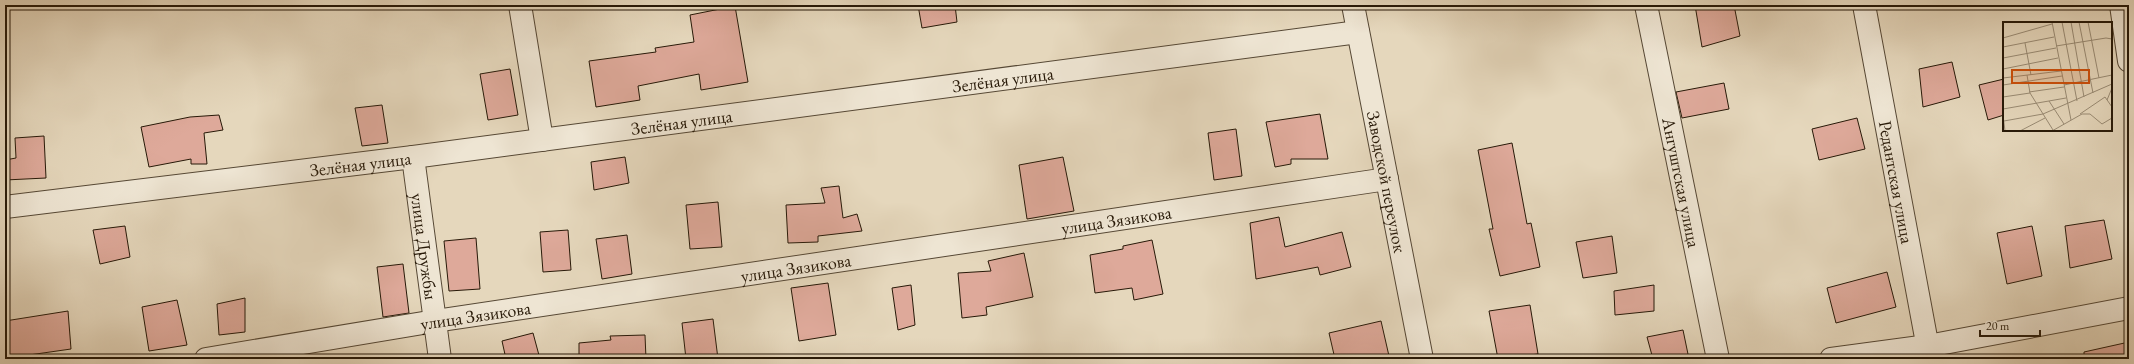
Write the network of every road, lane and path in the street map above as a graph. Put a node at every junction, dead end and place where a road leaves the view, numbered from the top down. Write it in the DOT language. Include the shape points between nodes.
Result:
graph roads {
  1 [pos="520,5"];
  2 [pos="1353,5"];
  3 [pos="1646,5"];
  4 [pos="1864,5"];
  5 [pos="2121,5"];
  6 [pos="1358,32"];
  7 [pos="2129,61"];
  8 [pos="542,140"];
  9 [pos="413,157"];
  10 [pos="1387,178"];
  11 [pos="5,206"];
  12 [pos="2129,308"];
  13 [pos="435,321"];
  14 [pos="1929,353"];
  15 [pos="206,359"];
  16 [pos="440,359"];
  17 [pos="1422,359"];
  18 [pos="1718,359"];
  19 [pos="1831,359"];
  1 -- 8 [label="street"];
  2 -- 6 [label="street, Заводской переулок"];
  3 -- 18 [label="street, Ангуштская улица"];
  4 -- 14 [label="street, Редантская улица"];
  5 -- 7 [label="street"];
  6 -- 8 [label="street, Зелёная улица"];
  6 -- 10 [label="street, Заводской переулок"];
  8 -- 9 [label="street, Зелёная улица"];
  9 -- 11 [label="street, Зелёная улица"];
  9 -- 13 [label="street, улица Дружбы"];
  10 -- 13 [label="street, улица Зязикова"];
  10 -- 17 [label="street, Заводской переулок"];
  12 -- 14 [label="street"];
  13 -- 15 [label="street, улица Зязикова"];
  13 -- 16 [label="street, улица Дружбы"];
  14 -- 19 [label="street"];
}
